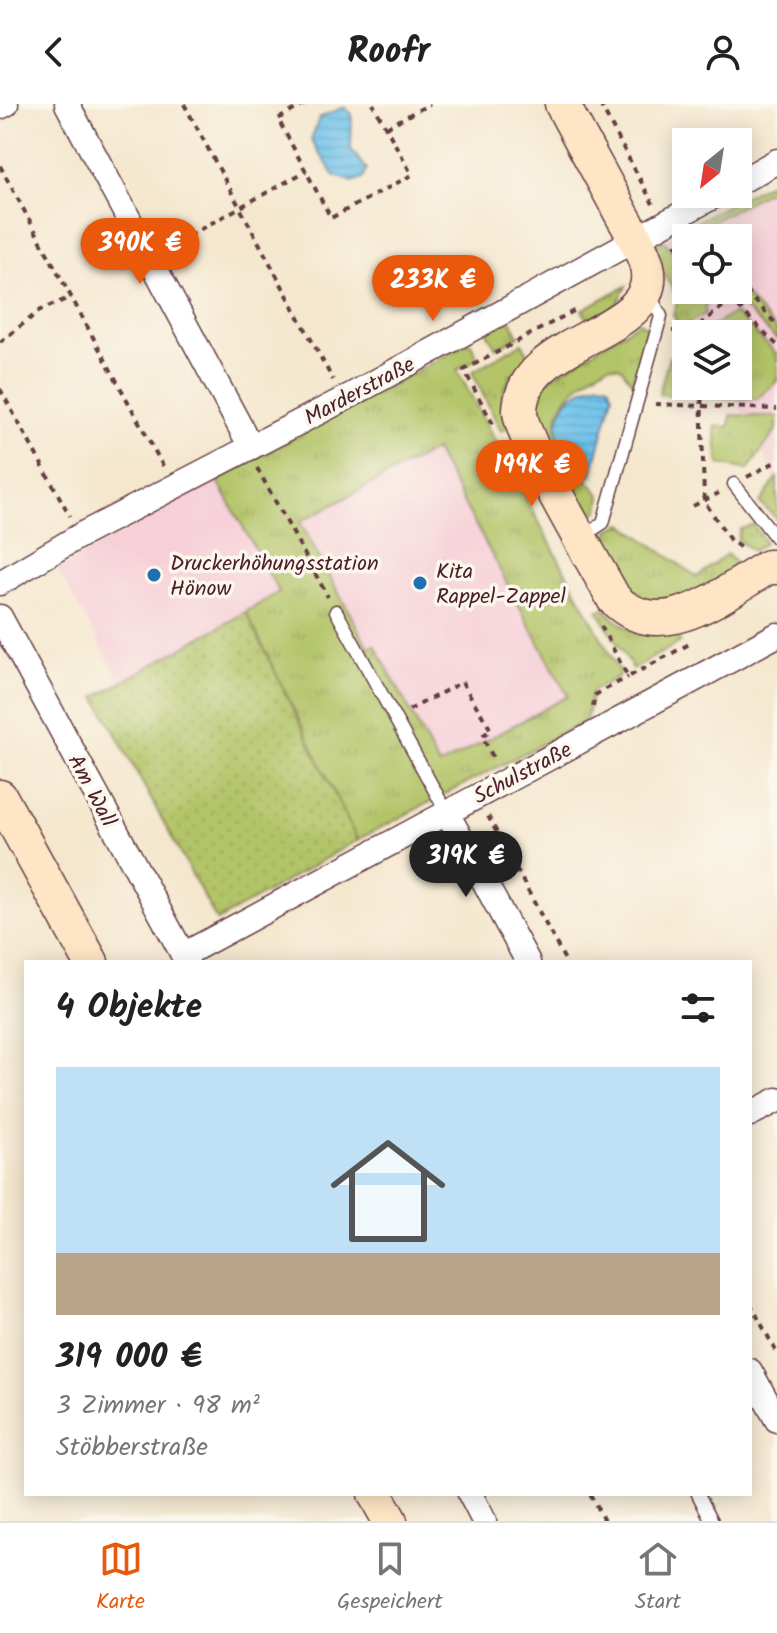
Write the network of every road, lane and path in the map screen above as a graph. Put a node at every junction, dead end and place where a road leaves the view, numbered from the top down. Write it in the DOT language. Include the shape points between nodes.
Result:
graph roads {
  1 [pos="6,104"];
  2 [pos="67,104"];
  3 [pos="184,104"];
  4 [pos="305,104"];
  5 [pos="373,104"];
  6 [pos="430,104"];
  7 [pos="562,104"];
  8 [pos="600,104"];
  9 [pos="0,107"];
  10 [pos="386,127"];
  11 [pos="777,161"];
  12 [pos="0,166"];
  13 [pos="306,171"];
  14 [pos="752,175"];
  15 [pos="239,208"];
  16 [pos="692,208"];
  17 [pos="650,231"];
  18 [pos="151,256"];
  19 [pos="647,290"];
  20 [pos="71,297"];
  21 [pos="752,297"];
  22 [pos="726,304"];
  23 [pos="735,304"];
  24 [pos="706,320"];
  25 [pos="777,325"];
  26 [pos="0,342"];
  27 [pos="777,345"];
  28 [pos="0,389"];
  29 [pos="344,399"];
  30 [pos="702,400"];
  31 [pos="637,403"];
  32 [pos="703,406"];
  33 [pos="777,409"];
  34 [pos="251,447"];
  35 [pos="734,484"];
  36 [pos="174,487"];
  37 [pos="81,535"];
  38 [pos="581,537"];
  39 [pos="777,539"];
  40 [pos="765,562"];
  41 [pos="0,583"];
  42 [pos="336,611"];
  43 [pos="0,617"];
  44 [pos="777,635"];
  45 [pos="397,716"];
  46 [pos="506,781"];
  47 [pos="477,796"];
  48 [pos="0,797"];
  49 [pos="447,813"];
  50 [pos="185,959"];
  51 [pos="90,960"];
  52 [pos="527,960"];
  53 [pos="565,960"];
  54 [pos="777,1100"];
  55 [pos="752,1113"];
  56 [pos="752,1307"];
  57 [pos="777,1353"];
  58 [pos="752,1375"];
  59 [pos="777,1420"];
  60 [pos="376,1496"];
  61 [pos="471,1496"];
  62 [pos="591,1496"];
  63 [pos="699,1496"];
  64 [pos="390,1521"];
  65 [pos="484,1521"];
  66 [pos="604,1521"];
  67 [pos="712,1521"];
  1 -- 9 [label="street"];
  2 -- 18 [label="street"];
  3 -- 15 [label="path"];
  4 -- 13 [label="path" via="278,119"];
  5 -- 10 [label="path"];
  6 -- 10 [label="path"];
  7 -- 17 [label="street"];
  8 -- 17 [label="path"];
  10 -- 13 [label="path" via="412,175 331,218"];
  11 -- 14 [label="street"];
  12 -- 20 [label="path"];
  13 -- 15 [label="path"];
  15 -- 18 [label="path"];
  15 -- 29 [label="path"];
  16 -- 17 [label="street, Marderstraße"];
  17 -- 19 [label="street"];
  17 -- 29 [label="street, Marderstraße"];
  18 -- 34 [label="street"];
  19 -- 31 [label="lane" via="661,316"];
  19 -- 38 [label="street" via="629,313 542,364 524,386 521,427"];
  20 -- 26 [label="path" via="41,310"];
  20 -- 36 [label="path"];
  21 -- 25 [label="path"];
  22 -- 24 [label="path"];
  23 -- 27 [label="path"];
  28 -- 37 [label="path"];
  29 -- 34 [label="street, Marderstraße"];
  30 -- 32 [label="path"];
  31 -- 32 [label="path"];
  31 -- 38 [label="lane" via="603,523"];
  32 -- 33 [label="path"];
  32 -- 40 [label="path" via="704,501 730,540"];
  34 -- 36 [label="street, Marderstraße"];
  34 -- 42 [label="path"];
  35 -- 39 [label="lane"];
  36 -- 37 [label="street, Marderstraße"];
  37 -- 41 [label="street, Marderstraße"];
  38 -- 40 [label="street" via="614,599 639,617 656,620 678,618 768,567"];
  42 -- 45 [label="lane"];
  43 -- 50 [label="street, Am Wall"];
  44 -- 46 [label="street, Schulstraße"];
  45 -- 46 [label="path" via="462,682 491,730 482,736"];
  45 -- 49 [label="lane"];
  46 -- 47 [label="street, Schulstraße"];
  47 -- 49 [label="street, Schulstraße"];
  47 -- 53 [label="path"];
  48 -- 51 [label="street"];
  49 -- 50 [label="street, Schulstraße"];
  49 -- 52 [label="street"];
  54 -- 55 [label="street"];
  56 -- 57 [label="path"];
  58 -- 59 [label="street"];
  60 -- 64 [label="street"];
  61 -- 65 [label="street"];
  62 -- 66 [label="path"];
  63 -- 67 [label="lane"];
}
